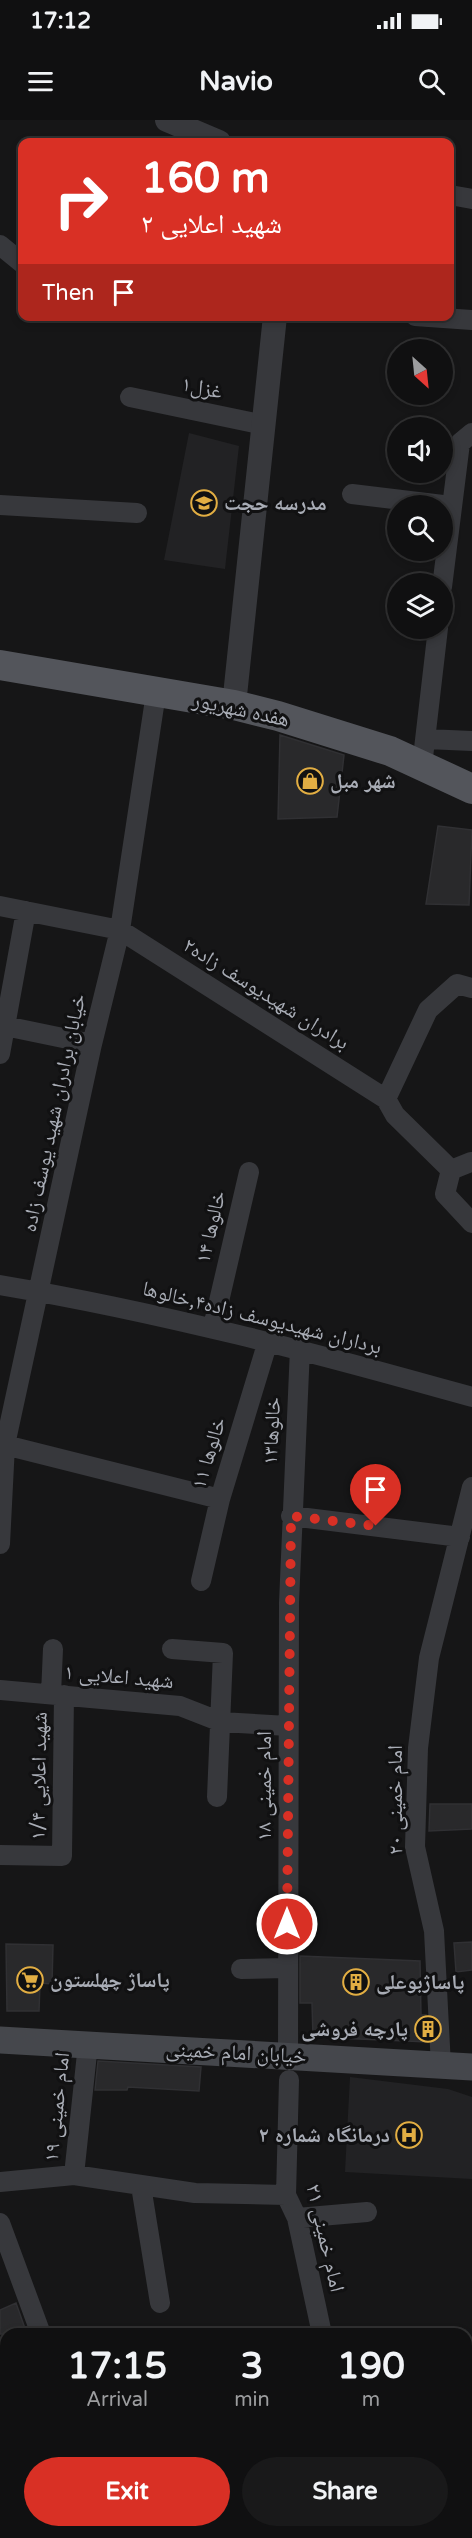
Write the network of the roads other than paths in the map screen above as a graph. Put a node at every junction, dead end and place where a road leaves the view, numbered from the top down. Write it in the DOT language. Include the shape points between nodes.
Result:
graph roads {
  1 [pos="168,120"];
  2 [pos="210,138"];
  3 [pos="454,196"];
  4 [pos="472,199"];
  5 [pos="0,245"];
  6 [pos="18,260"];
  7 [pos="454,319"];
  8 [pos="472,320"];
  9 [pos="274,321"];
  10 [pos="130,397"];
  11 [pos="264,425"];
  12 [pos="472,433"];
  13 [pos="352,494"];
  14 [pos="453,495"];
  15 [pos="387,498"];
  16 [pos="0,505"];
  17 [pos="137,513"];
  18 [pos="437,639"];
  19 [pos="0,665"];
  20 [pos="156,693"];
  21 [pos="234,705"];
  22 [pos="472,741"];
  23 [pos="424,753"];
  24 [pos="472,789"];
  25 [pos="0,906"];
  26 [pos="26,911"];
  27 [pos="120,930"];
  28 [pos="472,988"];
  29 [pos="5,1026"];
  30 [pos="92,1044"];
  31 [pos="0,1054"];
  32 [pos="386,1099"];
  33 [pos="471,1162"];
  34 [pos="451,1170"];
  35 [pos="249,1172"];
  36 [pos="472,1223"];
  37 [pos="0,1285"];
  38 [pos="40,1292"];
  39 [pos="213,1327"];
  40 [pos="268,1341"];
  41 [pos="300,1348"];
  42 [pos="472,1397"];
  43 [pos="5,1445"];
  44 [pos="472,1487"];
  45 [pos="220,1499"];
  46 [pos="291,1516"];
  47 [pos="460,1537"];
  48 [pos="0,1544"];
  49 [pos="201,1581"];
  50 [pos="53,1649"];
  51 [pos="172,1649"];
  52 [pos="0,1690"];
  53 [pos="57,1695"];
  54 [pos="221,1722"];
  55 [pos="288,1726"];
  56 [pos="218,1797"];
  57 [pos="0,1855"];
  58 [pos="241,1968"];
  59 [pos="286,1968"];
  60 [pos="0,2040"];
  61 [pos="88,2044"];
  62 [pos="472,2055"];
  63 [pos="441,2066"];
  64 [pos="472,2067"];
  65 [pos="289,2068"];
  66 [pos="472,2078"];
  67 [pos="75,2175"];
  68 [pos="0,2182"];
  69 [pos="141,2186"];
  70 [pos="286,2194"];
  71 [pos="367,2212"];
  72 [pos="297,2218"];
  73 [pos="0,2223"];
  74 [pos="160,2303"];
  75 [pos="38,2328"];
  76 [pos="321,2328"];
  1 -- 2 [label="street"];
  3 -- 4 [label="street"];
  5 -- 6 [label="street"];
  7 -- 8 [label="street"];
  9 -- 11 [label="street"];
  10 -- 11 [label="street, غزل۱"];
  11 -- 21 [label="street"];
  12 -- 14 [label="street" via="460,443"];
  13 -- 15 [label="street"];
  16 -- 17 [label="street"];
  18 -- 23 [label="street"];
  19 -- 20 [label="main road, هفده شهریور"];
  20 -- 21 [label="main road, هفده شهریور"];
  20 -- 27 [label="street, خیابان برادران شهید یوسف زاده"];
  21 -- 23 [label="main road, هفده شهریور" via="390,751"];
  22 -- 23 [label="street"];
  23 -- 24 [label="main road, هفده شهریور"];
  25 -- 26 [label="street"];
  26 -- 27 [label="street"];
  26 -- 29 [label="street"];
  27 -- 30 [label="street, خیابان برادران شهید یوسف زاده"];
  27 -- 32 [label="street, برادران شهیدیوسف زاده۲"];
  28 -- 32 [label="street" via="457,984 428,1010"];
  29 -- 30 [label="street"];
  29 -- 31 [label="street"];
  30 -- 38 [label="street, خیابان برادران شهید یوسف زاده"];
  32 -- 34 [label="street" via="395,1115"];
  33 -- 34 [label="street"];
  34 -- 36 [label="street" via="445,1194"];
  35 -- 39 [label="street, خالوها ۱۴"];
  37 -- 38 [label="street, برداران شهیدیوسف زاده۴,خالوها"];
  38 -- 39 [label="street, برداران شهیدیوسف زاده۴,خالوها"];
  38 -- 43 [label="street, خیابان برادران شهید یوسف زاده"];
  39 -- 40 [label="street, برداران شهیدیوسف زاده۴,خالوها"];
  40 -- 41 [label="street, برداران شهیدیوسف زاده۴,خالوها"];
  40 -- 45 [label="street, خالوها ۱۱"];
  41 -- 42 [label="street, برداران شهیدیوسف زاده۴,خالوها"];
  41 -- 46 [label="street, خالوها۱۳"];
  43 -- 45 [label="street"];
  43 -- 48 [label="street, خیابان برادران شهید یوسف زاده"];
  44 -- 47 [label="street, امام خمینی ۲۰"];
  45 -- 49 [label="street, خالوها ۱۱"];
  46 -- 47 [label="street"];
  46 -- 55 [label="street, امام خمینی ۱۸"];
  47 -- 63 [label="street, امام خمینی ۲۰" via="429,1658 418,1748 415,1847 434,1931"];
  50 -- 53 [label="street, شهید اعلایی ۱/۴"];
  51 -- 54 [label="street" via="224,1653"];
  52 -- 53 [label="street, شهید اعلایی ۱"];
  53 -- 54 [label="street, شهید اعلایی ۱" via="180,1706"];
  53 -- 57 [label="street, شهید اعلایی ۱/۴" via="62,1856"];
  54 -- 55 [label="street, شهید اعلایی ۱"];
  54 -- 56 [label="street"];
  55 -- 59 [label="street, امام خمینی ۱۸"];
  58 -- 59 [label="street"];
  59 -- 65 [label="street, امام خمینی ۱۸"];
  60 -- 61 [label="main road, خیابان امام خمینی"];
  61 -- 65 [label="main road, خیابان امام خمینی"];
  61 -- 67 [label="street, امام خمینی ۱۹"];
  62 -- 63 [label="main road"];
  63 -- 64 [label="main road, خیابان امام خمینی"];
  63 -- 65 [label="main road, خیابان امام خمینی"];
  63 -- 66 [label="main road"];
  65 -- 70 [label="street, امام خمینی ۲۱"];
  67 -- 68 [label="street"];
  67 -- 69 [label="street"];
  69 -- 70 [label="street" via="195,2193"];
  69 -- 74 [label="street"];
  70 -- 72 [label="street, امام خمینی ۲۱"];
  71 -- 72 [label="street"];
  72 -- 76 [label="street, امام خمینی ۲۱"];
  73 -- 75 [label="street"];
}
